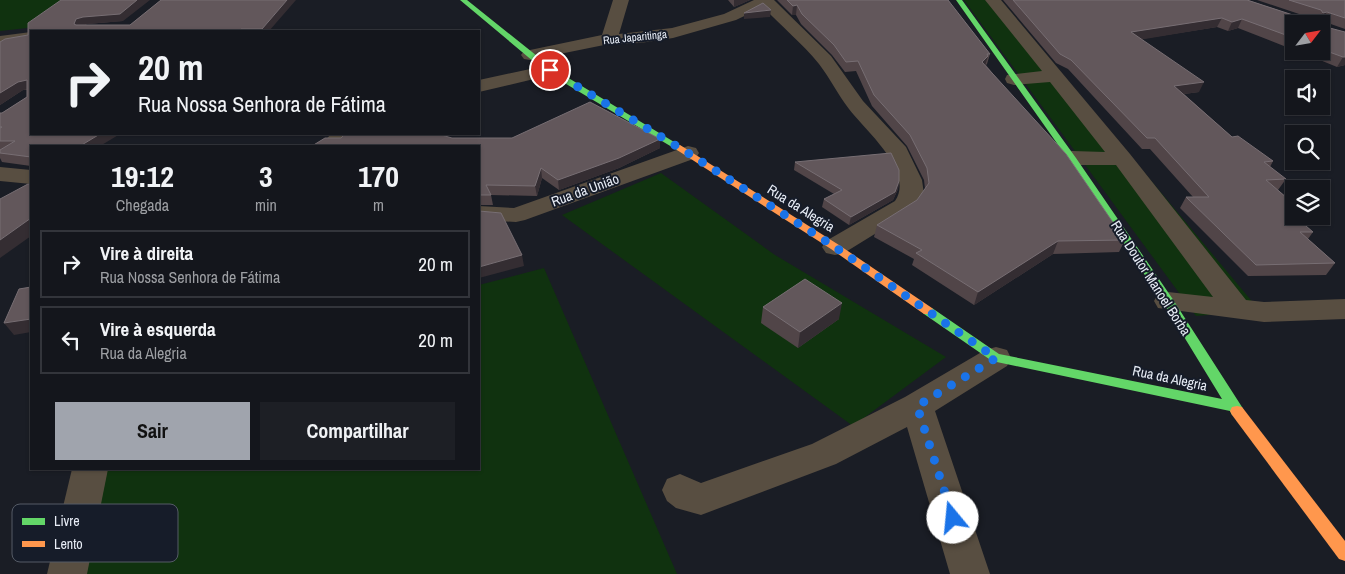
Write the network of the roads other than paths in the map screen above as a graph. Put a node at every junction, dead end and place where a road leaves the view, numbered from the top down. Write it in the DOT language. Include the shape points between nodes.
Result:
graph roads {
  1 [pos="463,0"];
  2 [pos="621,0"];
  3 [pos="766,0"];
  4 [pos="959,0"];
  5 [pos="993,0"];
  6 [pos="972,18"];
  7 [pos="1008,18"];
  8 [pos="30,37"];
  9 [pos="609,39"];
  10 [pos="0,41"];
  11 [pos="530,55"];
  12 [pos="550,70"];
  13 [pos="1056,76"];
  14 [pos="1014,79"];
  15 [pos="480,86"];
  16 [pos="342,135"];
  17 [pos="332,145"];
  18 [pos="688,153"];
  19 [pos="1072,158"];
  20 [pos="1122,159"];
  21 [pos="0,174"];
  22 [pos="30,177"];
  23 [pos="480,213"];
  24 [pos="835,247"];
  25 [pos="1168,301"];
  26 [pos="1345,309"];
  27 [pos="1238,310"];
  28 [pos="996,358"];
  29 [pos="917,406"];
  30 [pos="1233,406"];
  31 [pos="90,470"];
  32 [pos="680,490"];
  33 [pos="82,504"];
  34 [pos="1345,554"];
  35 [pos="970,574"];
  1 -- 11 [label="street, Rua da Alegria"];
  2 -- 9 [label="street"];
  3 -- 9 [label="street, Rua Japaritinga" via="730,17 673,33"];
  3 -- 24 [label="street" via="825,60 856,105 898,152 911,180 912,194 904,206"];
  4 -- 6 [label="street, Rua Doutor Manoel Borba"];
  5 -- 7 [label="street"];
  6 -- 7 [label="street"];
  6 -- 14 [label="street, Rua Doutor Manoel Borba"];
  7 -- 13 [label="street"];
  8 -- 10 [label="street"];
  9 -- 11 [label="street, Rua Japaritinga"];
  11 -- 12 [label="street, Rua da Alegria"];
  12 -- 15 [label="street"];
  12 -- 18 [label="street, Rua da Alegria"];
  13 -- 14 [label="street"];
  13 -- 20 [label="street"];
  14 -- 19 [label="street, Rua Doutor Manoel Borba"];
  16 -- 17 [label="street"];
  18 -- 23 [label="street, Rua da União" via="516,215"];
  18 -- 24 [label="street, Rua da Alegria"];
  19 -- 20 [label="street"];
  19 -- 25 [label="street, Rua Doutor Manoel Borba"];
  20 -- 27 [label="street"];
  21 -- 22 [label="street"];
  24 -- 28 [label="street, Rua da Alegria"];
  25 -- 27 [label="street"];
  25 -- 30 [label="street, Rua Doutor Manoel Borba"];
  26 -- 27 [label="street"];
  28 -- 29 [label="street"];
  28 -- 30 [label="street, Rua da Alegria"];
  29 -- 32 [label="street" via="824,454 701,499 689,497"];
  29 -- 35 [label="street"];
  30 -- 34 [label="street, Rua Doutor Manoel Borba"];
  31 -- 33 [label="street"];
}
